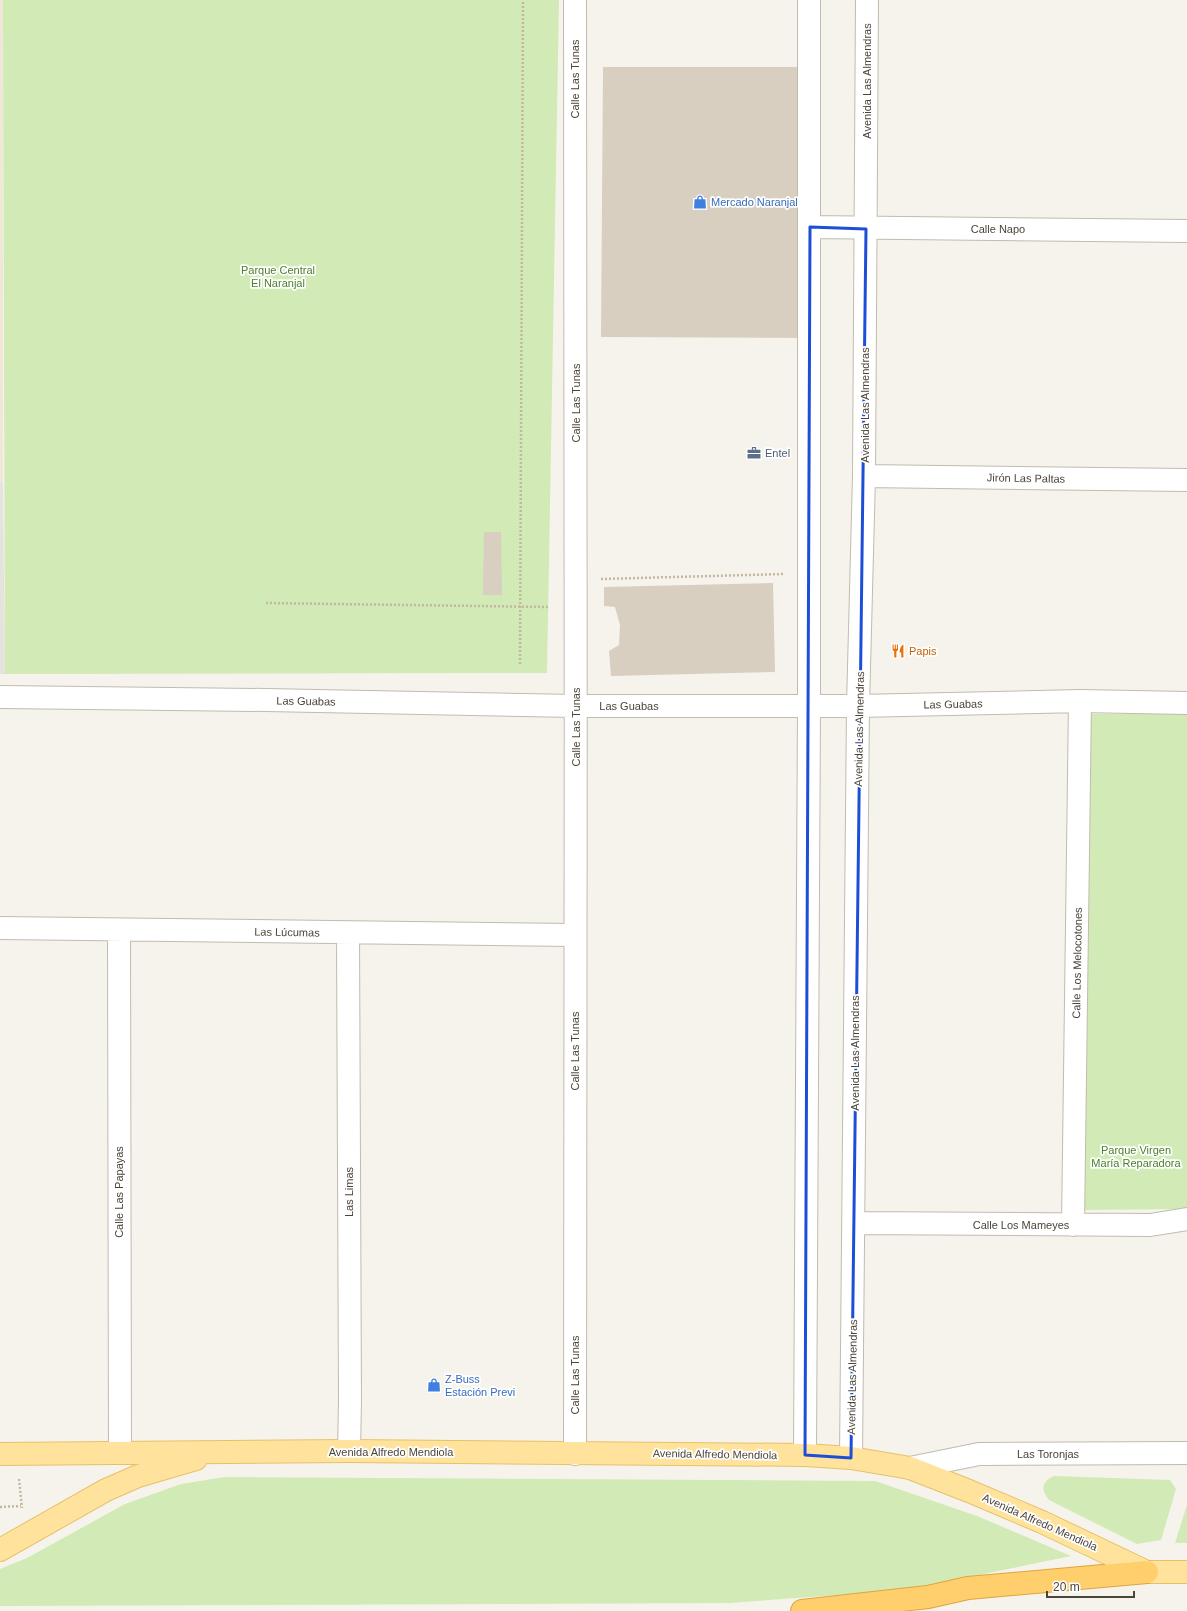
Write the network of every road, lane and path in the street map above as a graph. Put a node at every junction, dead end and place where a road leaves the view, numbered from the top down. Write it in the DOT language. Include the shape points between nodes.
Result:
graph roads {
  1 [pos="523,0"];
  2 [pos="575,0"];
  3 [pos="809,0"];
  4 [pos="867,0"];
  5 [pos="810,227"];
  6 [pos="866,228"];
  7 [pos="1187,231"];
  8 [pos="864,476"];
  9 [pos="1187,480"];
  10 [pos="809,574"];
  11 [pos="576,579"];
  12 [pos="266,602"];
  13 [pos="521,606"];
  14 [pos="576,607"];
  15 [pos="520,664"];
  16 [pos="0,697"];
  17 [pos="1080,701"];
  18 [pos="1187,703"];
  19 [pos="576,706"];
  20 [pos="809,706"];
  21 [pos="858,706"];
  22 [pos="0,928"];
  23 [pos="120,930"];
  24 [pos="348,933"];
  25 [pos="575,935"];
  26 [pos="1187,1219"];
  27 [pos="854,1223"];
  28 [pos="1073,1225"];
  29 [pos="349,1451"];
  30 [pos="221,1452"];
  31 [pos="120,1453"];
  32 [pos="1187,1453"];
  33 [pos="0,1454"];
  34 [pos="575,1454"];
  35 [pos="805,1454"];
  36 [pos="850,1458"];
  37 [pos="910,1468"];
  38 [pos="18,1472"];
  39 [pos="21,1506"];
  40 [pos="0,1507"];
  41 [pos="22,1511"];
  42 [pos="0,1550"];
  43 [pos="1147,1572"];
  44 [pos="1187,1572"];
  45 [pos="802,1611"];
  1 -- 13 [label="path"];
  2 -- 11 [label="street, Calle Las Tunas"];
  3 -- 5 [label="street"];
  4 -- 6 [label="street, Avenida Las Almendras"];
  5 -- 6 [label="street, Calle Napo"];
  5 -- 10 [label="street"];
  6 -- 7 [label="street, Calle Napo"];
  6 -- 8 [label="street, Avenida Las Almendras"];
  8 -- 9 [label="street, Jirón Las Paltas"];
  8 -- 21 [label="street, Avenida Las Almendras"];
  10 -- 11 [label="path"];
  10 -- 20 [label="street"];
  11 -- 14 [label="street, Calle Las Tunas"];
  12 -- 13 [label="path"];
  13 -- 14 [label="path"];
  13 -- 15 [label="path"];
  14 -- 19 [label="street, Calle Las Tunas"];
  16 -- 19 [label="street, Las Guabas"];
  17 -- 18 [label="street, Las Guabas"];
  17 -- 21 [label="street, Las Guabas"];
  17 -- 28 [label="street, Calle Los Melocotones"];
  19 -- 20 [label="street, Las Guabas"];
  19 -- 25 [label="street, Calle Las Tunas"];
  20 -- 21 [label="street, Las Guabas"];
  20 -- 35 [label="street"];
  21 -- 27 [label="street, Avenida Las Almendras"];
  22 -- 23 [label="street, Las Lúcumas"];
  23 -- 24 [label="street, Las Lúcumas"];
  23 -- 31 [label="street, Calle Las Papayas"];
  24 -- 25 [label="street, Las Lúcumas"];
  24 -- 29 [label="street, Las Limas"];
  25 -- 34 [label="street, Calle Las Tunas"];
  26 -- 28 [label="street, Calle Los Mameyes" via="1150,1226"];
  27 -- 28 [label="street, Calle Los Mameyes"];
  27 -- 36 [label="street, Avenida Las Almendras"];
  29 -- 30 [label="main road, Avenida Alfredo Mendiola"];
  29 -- 34 [label="main road, Avenida Alfredo Mendiola"];
  30 -- 31 [label="main road, Avenida Alfredo Mendiola"];
  30 -- 42 [label="main road, Avenida Alfredo Mendiola" via="138,1476 112,1487"];
  31 -- 33 [label="main road, Avenida Alfredo Mendiola"];
  32 -- 37 [label="street, Las Toronjas" via="979,1454"];
  34 -- 35 [label="main road, Avenida Alfredo Mendiola"];
  35 -- 36 [label="main road, Avenida Alfredo Mendiola"];
  36 -- 37 [label="main road, Avenida Alfredo Mendiola"];
  37 -- 43 [label="main road, Avenida Alfredo Mendiola" via="1042,1522"];
  38 -- 39 [label="path"];
  39 -- 40 [label="path"];
  39 -- 41 [label="path"];
  43 -- 44 [label="main road, Avenida Alfredo Mendiola"];
  43 -- 45 [label="highway" via="968,1588 928,1596"];
}
